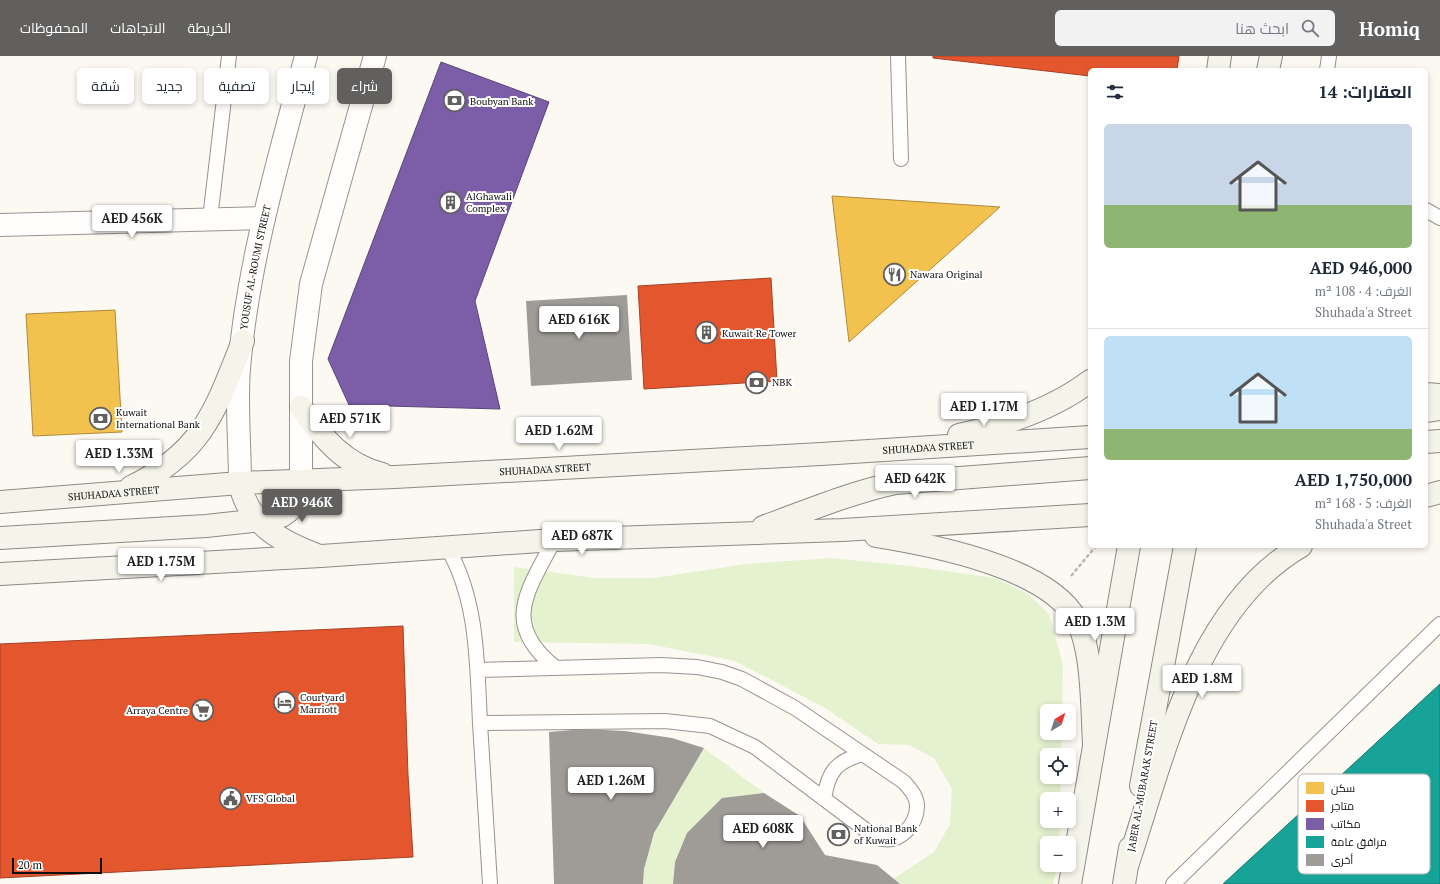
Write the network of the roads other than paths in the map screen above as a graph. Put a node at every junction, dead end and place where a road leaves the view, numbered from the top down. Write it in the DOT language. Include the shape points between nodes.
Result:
graph roads {
  1 [pos="230,56"];
  2 [pos="306,56"];
  3 [pos="375,56"];
  4 [pos="898,56"];
  5 [pos="1220,56"];
  6 [pos="1271,56"];
  7 [pos="1329,56"];
  8 [pos="1218,68"];
  9 [pos="1268,68"];
  10 [pos="1327,68"];
  11 [pos="901,159"];
  12 [pos="1428,211"];
  13 [pos="264,218"];
  14 [pos="1440,218"];
  15 [pos="210,219"];
  16 [pos="0,225"];
  17 [pos="243,341"];
  18 [pos="1088,382"];
  19 [pos="1428,394"];
  20 [pos="1440,395"];
  21 [pos="301,408"];
  22 [pos="1440,409"];
  23 [pos="1428,411"];
  24 [pos="1088,436"];
  25 [pos="1440,441"];
  26 [pos="1428,442"];
  27 [pos="880,450"];
  28 [pos="1088,468"];
  29 [pos="395,477"];
  30 [pos="301,481"];
  31 [pos="240,483"];
  32 [pos="1440,488"];
  33 [pos="1428,489"];
  34 [pos="124,491"];
  35 [pos="1440,492"];
  36 [pos="1428,495"];
  37 [pos="0,502"];
  38 [pos="1088,515"];
  39 [pos="258,521"];
  40 [pos="842,530"];
  41 [pos="741,534"];
  42 [pos="0,538"];
  43 [pos="554,540"];
  44 [pos="447,547"];
  45 [pos="1130,548"];
  46 [pos="1185,548"];
  47 [pos="1298,548"];
  48 [pos="321,556"];
  49 [pos="0,574"];
  50 [pos="1440,624"];
  51 [pos="556,668"];
  52 [pos="478,670"];
  53 [pos="480,723"];
  54 [pos="1094,744"];
  55 [pos="863,754"];
  56 [pos="824,799"];
  57 [pos="1129,874"];
  58 [pos="490,884"];
  59 [pos="1070,884"];
  60 [pos="1173,884"];
  1 -- 15 [label="lane"];
  2 -- 13 [label="street, YOUSUF AL-ROUMI STREET"];
  3 -- 21 [label="street" via="311,284 303,340"];
  4 -- 11 [label="lane"];
  5 -- 8 [label="main road"];
  6 -- 9 [label="main road"];
  7 -- 10 [label="lane"];
  12 -- 14 [label="lane"];
  13 -- 15 [label="street"];
  13 -- 17 [label="street, YOUSUF AL-ROUMI STREET" via="251,274"];
  15 -- 16 [label="street"];
  17 -- 31 [label="street, YOUSUF AL-ROUMI STREET" via="239,369"];
  17 -- 34 [label="main road" via="214,408 194,440 165,468"];
  18 -- 27 [label="main road" via="1024,417 965,433"];
  19 -- 20 [label="main road"];
  21 -- 29 [label="main road" via="325,439 348,459 370,471"];
  21 -- 30 [label="street"];
  22 -- 23 [label="main road"];
  24 -- 27 [label="main road, SHUHADA'A STREET"];
  25 -- 26 [label="main road"];
  27 -- 29 [label="main road, SHUHADA'A STREET"];
  28 -- 41 [label="main road" via="895,483"];
  29 -- 30 [label="main road, SHUHADA'A STREET"];
  30 -- 31 [label="main road, SHUHADA'A STREET"];
  30 -- 39 [label="main road" via="298,499 290,510 277,518"];
  31 -- 34 [label="main road, SHUHADA'A STREET"];
  31 -- 39 [label="main road" via="243,498"];
  32 -- 33 [label="main road"];
  34 -- 37 [label="main road, SHUHADA'A STREET"];
  35 -- 36 [label="main road"];
  38 -- 40 [label="main road"];
  39 -- 42 [label="main road"];
  39 -- 48 [label="main road" via="279,538"];
  40 -- 41 [label="main road"];
  40 -- 54 [label="main road" via="913,543 994,564 1030,578 1055,594 1077,619 1084,642"];
  41 -- 43 [label="main road"];
  43 -- 44 [label="main road"];
  43 -- 51 [label="lane" via="527,593 523,606 523,621 533,647"];
  44 -- 48 [label="main road"];
  44 -- 52 [label="lane" via="456,562 468,596"];
  45 -- 54 [label="main road"];
  46 -- 57 [label="main road, JABER AL-MUBARAK STREET"];
  47 -- 57 [label="main road" via="1266,572 1240,598 1203,658 1176,717"];
  48 -- 49 [label="main road"];
  50 -- 60 [label="lane"];
  51 -- 52 [label="lane"];
  51 -- 55 [label="lane" via="661,665 697,667 722,672 770,694"];
  52 -- 53 [label="lane"];
  53 -- 56 [label="lane" via="665,721 710,726 755,747"];
  53 -- 58 [label="lane"];
  54 -- 59 [label="main road"];
  55 -- 56 [label="lane" via="847,758 834,768 826,783"];
  55 -- 56 [label="lane" via="904,782 913,792 917,806 915,819 907,830 896,838 882,839 859,827"];
}
